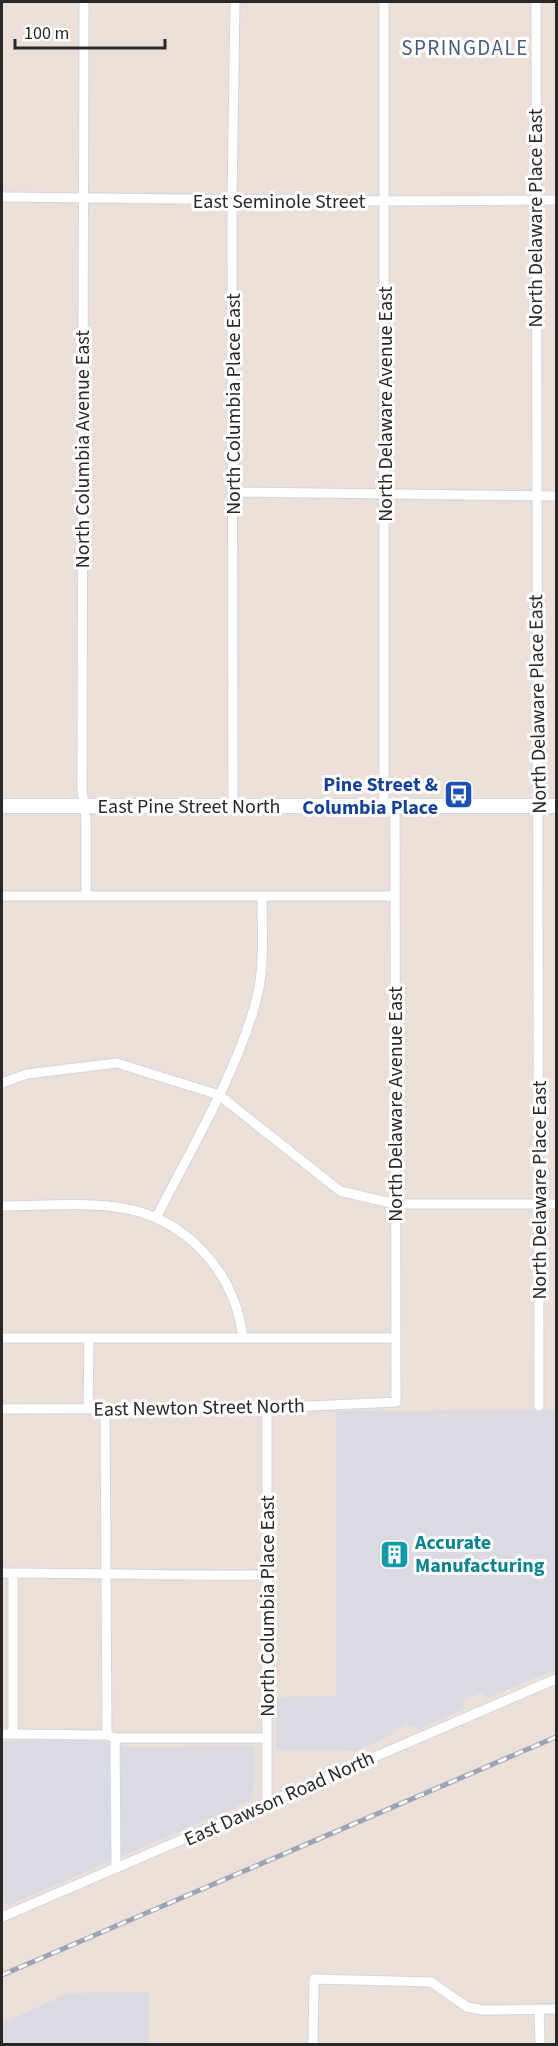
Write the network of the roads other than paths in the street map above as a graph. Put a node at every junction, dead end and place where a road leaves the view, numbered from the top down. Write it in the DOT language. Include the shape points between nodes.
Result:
graph roads {
  1 [pos="84,2"];
  2 [pos="235,2"];
  3 [pos="384,2"];
  4 [pos="536,2"];
  5 [pos="2,197"];
  6 [pos="82,200"];
  7 [pos="231,200"];
  8 [pos="535,200"];
  9 [pos="556,200"];
  10 [pos="386,201"];
  11 [pos="234,492"];
  12 [pos="385,493"];
  13 [pos="536,496"];
  14 [pos="556,496"];
  15 [pos="538,805"];
  16 [pos="2,806"];
  17 [pos="84,806"];
  18 [pos="233,806"];
  19 [pos="389,806"];
  20 [pos="556,806"];
  21 [pos="2,896"];
  22 [pos="86,896"];
  23 [pos="262,896"];
  24 [pos="394,896"];
  25 [pos="2,1083"];
  26 [pos="219,1095"];
  27 [pos="395,1204"];
  28 [pos="538,1204"];
  29 [pos="556,1204"];
  30 [pos="2,1206"];
  31 [pos="156,1218"];
  32 [pos="2,1338"];
  33 [pos="89,1338"];
  34 [pos="243,1338"];
  35 [pos="395,1338"];
  36 [pos="396,1402"];
  37 [pos="539,1406"];
  38 [pos="267,1408"];
  39 [pos="2,1409"];
  40 [pos="88,1409"];
  41 [pos="105,1409"];
  42 [pos="2,1573"];
  43 [pos="13,1573"];
  44 [pos="105,1574"];
  45 [pos="267,1575"];
  46 [pos="556,1679"];
  47 [pos="2,1734"];
  48 [pos="12,1734"];
  49 [pos="111,1737"];
  50 [pos="267,1738"];
  51 [pos="267,1804"];
  52 [pos="116,1869"];
  53 [pos="2,1917"];
  54 [pos="539,2008"];
  55 [pos="556,2009"];
  56 [pos="314,2044"];
  57 [pos="540,2044"];
  1 -- 6 [label="street, North Columbia Avenue East"];
  2 -- 7 [label="street, North Columbia Place East"];
  3 -- 10 [label="street, North Delaware Avenue East"];
  4 -- 8 [label="street, North Delaware Place East"];
  5 -- 6 [label="street, East Seminole Street"];
  6 -- 7 [label="street, East Seminole Street"];
  6 -- 17 [label="street, North Columbia Avenue East"];
  7 -- 10 [label="street, East Seminole Street"];
  7 -- 11 [label="street, North Columbia Place East"];
  8 -- 9 [label="street, East Seminole Street"];
  8 -- 10 [label="street, East Seminole Street"];
  8 -- 13 [label="street, North Delaware Place East"];
  10 -- 12 [label="street, North Delaware Avenue East"];
  11 -- 12 [label="street"];
  11 -- 18 [label="street, North Columbia Place East"];
  12 -- 13 [label="street"];
  12 -- 19 [label="street, North Delaware Avenue East"];
  13 -- 14 [label="street"];
  13 -- 15 [label="street, North Delaware Place East"];
  15 -- 19 [label="main road, East Pine Street North"];
  15 -- 20 [label="main road, East Pine Street North"];
  15 -- 28 [label="street, North Delaware Place East"];
  16 -- 17 [label="main road, East Pine Street North"];
  17 -- 18 [label="main road, East Pine Street North"];
  17 -- 22 [label="street, North Columbia Avenue East"];
  18 -- 19 [label="main road, East Pine Street North"];
  19 -- 24 [label="street, North Delaware Avenue East"];
  21 -- 22 [label="street"];
  22 -- 23 [label="street"];
  23 -- 24 [label="street"];
  23 -- 26 [label="street" via="262,955 256,997"];
  24 -- 27 [label="street, North Delaware Avenue East"];
  25 -- 26 [label="street" via="27,1074 117,1063"];
  26 -- 27 [label="street" via="340,1191"];
  26 -- 31 [label="street"];
  27 -- 28 [label="street"];
  27 -- 35 [label="street, North Delaware Avenue East"];
  28 -- 29 [label="street"];
  28 -- 37 [label="street, North Delaware Place East"];
  30 -- 31 [label="street" via="115,1206"];
  31 -- 34 [label="street" via="186,1235 222,1273 240,1314"];
  32 -- 33 [label="street"];
  33 -- 34 [label="street"];
  33 -- 40 [label="street"];
  34 -- 35 [label="street"];
  35 -- 36 [label="street, North Delaware Avenue East"];
  36 -- 38 [label="street, East Newton Street North"];
  38 -- 41 [label="street, East Newton Street North"];
  38 -- 45 [label="street, North Columbia Place East"];
  39 -- 40 [label="street, East Newton Street North"];
  40 -- 41 [label="street, East Newton Street North"];
  41 -- 44 [label="street"];
  42 -- 43 [label="street"];
  43 -- 44 [label="street"];
  43 -- 48 [label="street"];
  44 -- 45 [label="street"];
  44 -- 49 [label="street"];
  45 -- 50 [label="street, North Columbia Place East"];
  46 -- 51 [label="street, East Dawson Road North"];
  47 -- 48 [label="street"];
  48 -- 49 [label="street"];
  49 -- 50 [label="street"];
  49 -- 52 [label="street"];
  50 -- 51 [label="street, North Columbia Place East"];
  51 -- 52 [label="street, East Dawson Road North"];
  52 -- 53 [label="street, East Dawson Road North"];
  54 -- 55 [label="street"];
  54 -- 56 [label="street" via="467,2007 431,1982 314,1979"];
  54 -- 57 [label="street"];
}
